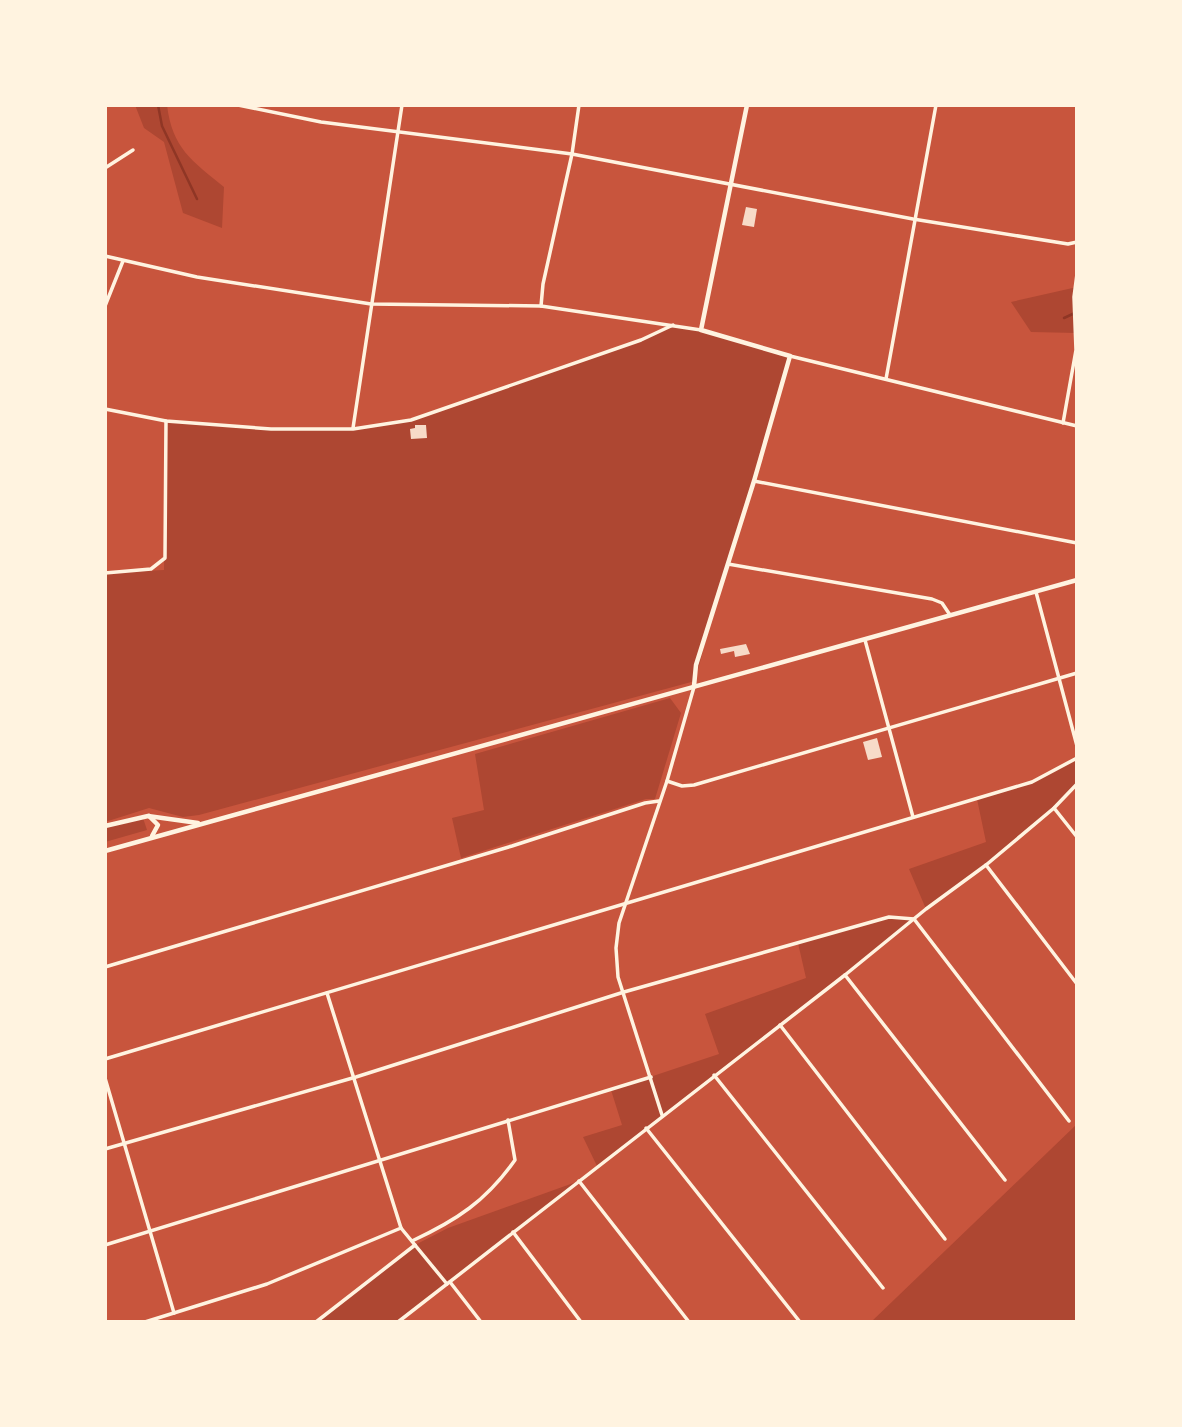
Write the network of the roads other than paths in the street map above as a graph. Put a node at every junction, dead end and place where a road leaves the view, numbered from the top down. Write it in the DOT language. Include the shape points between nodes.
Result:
graph roads {
  1 [pos="238,105"];
  2 [pos="402,105"];
  3 [pos="579,105"];
  4 [pos="747,105"];
  5 [pos="936,105"];
  6 [pos="398,131"];
  7 [pos="133,150"];
  8 [pos="572,153"];
  9 [pos="105,168"];
  10 [pos="730,185"];
  11 [pos="913,219"];
  12 [pos="1077,242"];
  13 [pos="105,256"];
  14 [pos="122,261"];
  15 [pos="1077,274"];
  16 [pos="371,304"];
  17 [pos="105,306"];
  18 [pos="541,306"];
  19 [pos="675,324"];
  20 [pos="701,330"];
  21 [pos="1076,350"];
  22 [pos="790,356"];
  23 [pos="886,379"];
  24 [pos="105,409"];
  25 [pos="166,421"];
  26 [pos="1063,423"];
  27 [pos="1077,426"];
  28 [pos="353,429"];
  29 [pos="754,481"];
  30 [pos="1077,543"];
  31 [pos="728,564"];
  32 [pos="105,573"];
  33 [pos="1077,580"];
  34 [pos="1035,590"];
  35 [pos="950,615"];
  36 [pos="865,640"];
  37 [pos="1077,673"];
  38 [pos="1059,679"];
  39 [pos="694,687"];
  40 [pos="888,727"];
  41 [pos="1077,746"];
  42 [pos="1077,758"];
  43 [pos="667,781"];
  44 [pos="1077,784"];
  45 [pos="659,802"];
  46 [pos="1054,808"];
  47 [pos="148,816"];
  48 [pos="913,817"];
  49 [pos="199,823"];
  50 [pos="105,826"];
  51 [pos="1077,836"];
  52 [pos="148,839"];
  53 [pos="105,851"];
  54 [pos="986,865"];
  55 [pos="624,904"];
  56 [pos="914,919"];
  57 [pos="105,967"];
  58 [pos="845,975"];
  59 [pos="1077,984"];
  60 [pos="624,992"];
  61 [pos="327,993"];
  62 [pos="780,1025"];
  63 [pos="105,1059"];
  64 [pos="715,1075"];
  65 [pos="105,1077"];
  66 [pos="356,1077"];
  67 [pos="651,1077"];
  68 [pos="662,1115"];
  69 [pos="509,1120"];
  70 [pos="1069,1121"];
  71 [pos="646,1128"];
  72 [pos="124,1144"];
  73 [pos="105,1149"];
  74 [pos="383,1161"];
  75 [pos="1005,1180"];
  76 [pos="579,1181"];
  77 [pos="401,1228"];
  78 [pos="150,1231"];
  79 [pos="513,1232"];
  80 [pos="945,1239"];
  81 [pos="414,1243"];
  82 [pos="105,1245"];
  83 [pos="449,1283"];
  84 [pos="883,1288"];
  85 [pos="174,1313"];
  86 [pos="145,1322"];
  87 [pos="316,1322"];
  88 [pos="398,1322"];
  89 [pos="481,1322"];
  90 [pos="582,1322"];
  91 [pos="689,1322"];
  92 [pos="800,1322"];
  1 -- 6 [label="street"];
  2 -- 6 [label="street"];
  3 -- 8 [label="street"];
  4 -- 10 [label="street"];
  5 -- 11 [label="street"];
  6 -- 8 [label="street"];
  6 -- 16 [label="street"];
  7 -- 9 [label="street"];
  8 -- 10 [label="street"];
  8 -- 18 [label="street"];
  10 -- 11 [label="street"];
  10 -- 20 [label="street"];
  11 -- 12 [label="street"];
  11 -- 23 [label="street"];
  13 -- 14 [label="street"];
  14 -- 16 [label="street"];
  14 -- 17 [label="street"];
  15 -- 21 [label="street"];
  16 -- 18 [label="street"];
  16 -- 28 [label="street"];
  18 -- 19 [label="street"];
  19 -- 20 [label="street"];
  19 -- 28 [label="street" via="411,420"];
  20 -- 22 [label="street"];
  21 -- 26 [label="street"];
  22 -- 23 [label="street"];
  22 -- 29 [label="street"];
  23 -- 26 [label="street"];
  24 -- 25 [label="street"];
  25 -- 28 [label="street" via="271,429"];
  25 -- 32 [label="street" via="165,558 151,569"];
  26 -- 27 [label="street"];
  29 -- 30 [label="street"];
  29 -- 31 [label="street"];
  31 -- 35 [label="street" via="932,598"];
  31 -- 39 [label="street" via="696,665"];
  33 -- 34 [label="street"];
  34 -- 35 [label="street"];
  34 -- 38 [label="street"];
  35 -- 36 [label="street"];
  36 -- 39 [label="street"];
  36 -- 40 [label="street"];
  37 -- 38 [label="street"];
  38 -- 40 [label="street"];
  38 -- 41 [label="street"];
  39 -- 43 [label="street"];
  39 -- 49 [label="street"];
  40 -- 43 [label="street" via="694,785"];
  40 -- 48 [label="street"];
  42 -- 48 [label="street" via="1032,782"];
  43 -- 45 [label="street"];
  44 -- 46 [label="street"];
  45 -- 55 [label="street"];
  45 -- 57 [label="street"];
  46 -- 51 [label="street"];
  46 -- 54 [label="street"];
  47 -- 49 [label="street"];
  47 -- 50 [label="street"];
  47 -- 52 [label="street" via="158,825"];
  48 -- 55 [label="street"];
  49 -- 52 [label="street"];
  52 -- 53 [label="street"];
  54 -- 56 [label="street"];
  54 -- 59 [label="street"];
  55 -- 60 [label="street" via="616,948"];
  55 -- 61 [label="street"];
  56 -- 58 [label="street"];
  56 -- 60 [label="street" via="888,917"];
  56 -- 70 [label="street"];
  58 -- 62 [label="street"];
  58 -- 75 [label="street"];
  60 -- 66 [label="street"];
  60 -- 67 [label="street"];
  61 -- 63 [label="street"];
  61 -- 66 [label="street"];
  62 -- 64 [label="street"];
  62 -- 80 [label="street"];
  64 -- 68 [label="street"];
  64 -- 84 [label="street"];
  65 -- 72 [label="street"];
  66 -- 72 [label="street"];
  66 -- 74 [label="street"];
  67 -- 68 [label="street"];
  67 -- 69 [label="street"];
  68 -- 71 [label="street"];
  69 -- 74 [label="street"];
  69 -- 81 [label="street" via="515,1160 496,1187 451,1223"];
  71 -- 76 [label="street"];
  71 -- 92 [label="street"];
  72 -- 73 [label="street"];
  72 -- 78 [label="street"];
  74 -- 77 [label="street"];
  74 -- 78 [label="street"];
  76 -- 79 [label="street"];
  76 -- 91 [label="street"];
  77 -- 81 [label="street"];
  77 -- 85 [label="street" via="267,1284"];
  78 -- 82 [label="street"];
  78 -- 85 [label="street"];
  79 -- 83 [label="street"];
  79 -- 90 [label="street"];
  81 -- 83 [label="street"];
  81 -- 87 [label="street"];
  83 -- 88 [label="street"];
  83 -- 89 [label="street"];
  85 -- 86 [label="street"];
}
